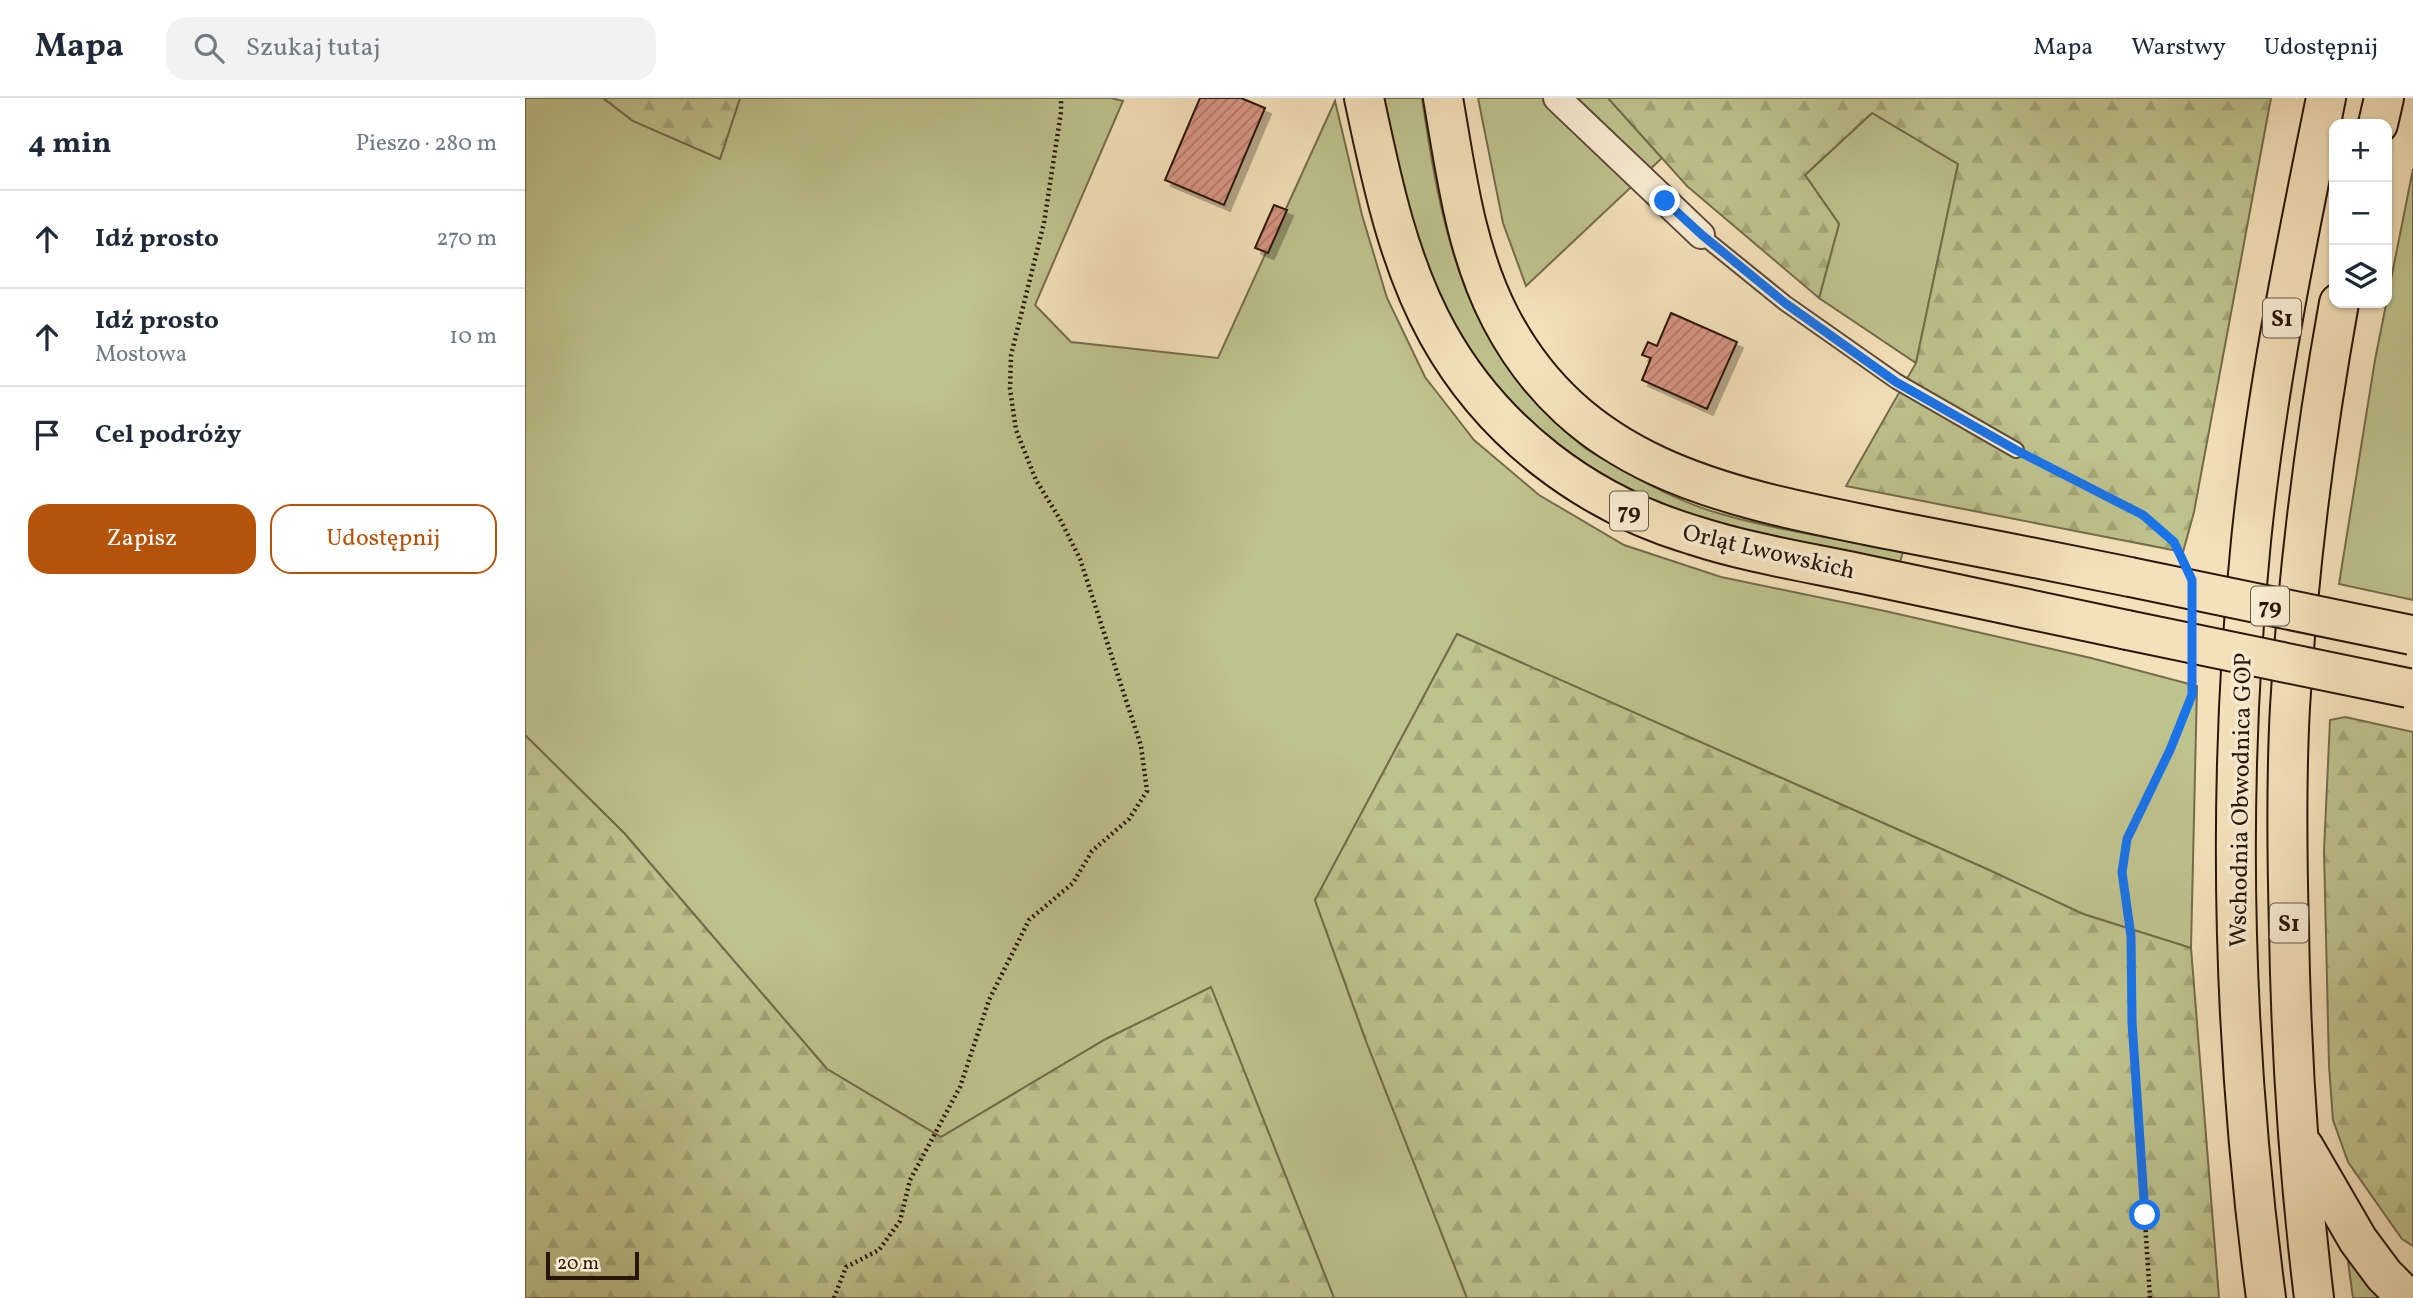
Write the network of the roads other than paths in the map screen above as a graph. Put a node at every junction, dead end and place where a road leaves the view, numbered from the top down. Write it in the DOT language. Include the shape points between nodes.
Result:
graph roads {
  1 [pos="1364,98"];
  2 [pos="1443,98"];
  3 [pos="1557,98"];
  4 [pos="2326,98"];
  5 [pos="2384,98"];
  6 [pos="2379,119"];
  7 [pos="1702,235"];
  8 [pos="2338,308"];
  9 [pos="2016,450"];
  10 [pos="2412,635"];
  11 [pos="2410,688"];
  12 [pos="2297,1136"];
  13 [pos="2266,1298"];
  14 [pos="2314,1298"];
  15 [pos="2407,1298"];
  1 -- 11 [label="main road, Orląt Lwowskich / 79, bridge" via="1399,241 1438,335 1493,411 1529,446 1610,503 1720,543"];
  2 -- 10 [label="main road, Orląt Lwowskich / 79, bridge" via="1461,200 1500,317 1539,378 1572,412 1610,441 1666,471 1809,513"];
  3 -- 7 [label="street"];
  4 -- 13 [label="main road, Wschodnia Obwodnica GOP / S1" via="2286,292 2267,417 2251,540 2240,695 2239,1010"];
  5 -- 6 [label="main road"];
  7 -- 9 [label="lane" via="1785,303 1896,382"];
  8 -- 12 [label="main road, Wschodnia Obwodnica GOP / S1" via="2309,496 2290,709 2288,897"];
  12 -- 14 [label="main road, Wschodnia Obwodnica GOP / S1"];
  12 -- 15 [label="main road" via="2358,1240"];
}
